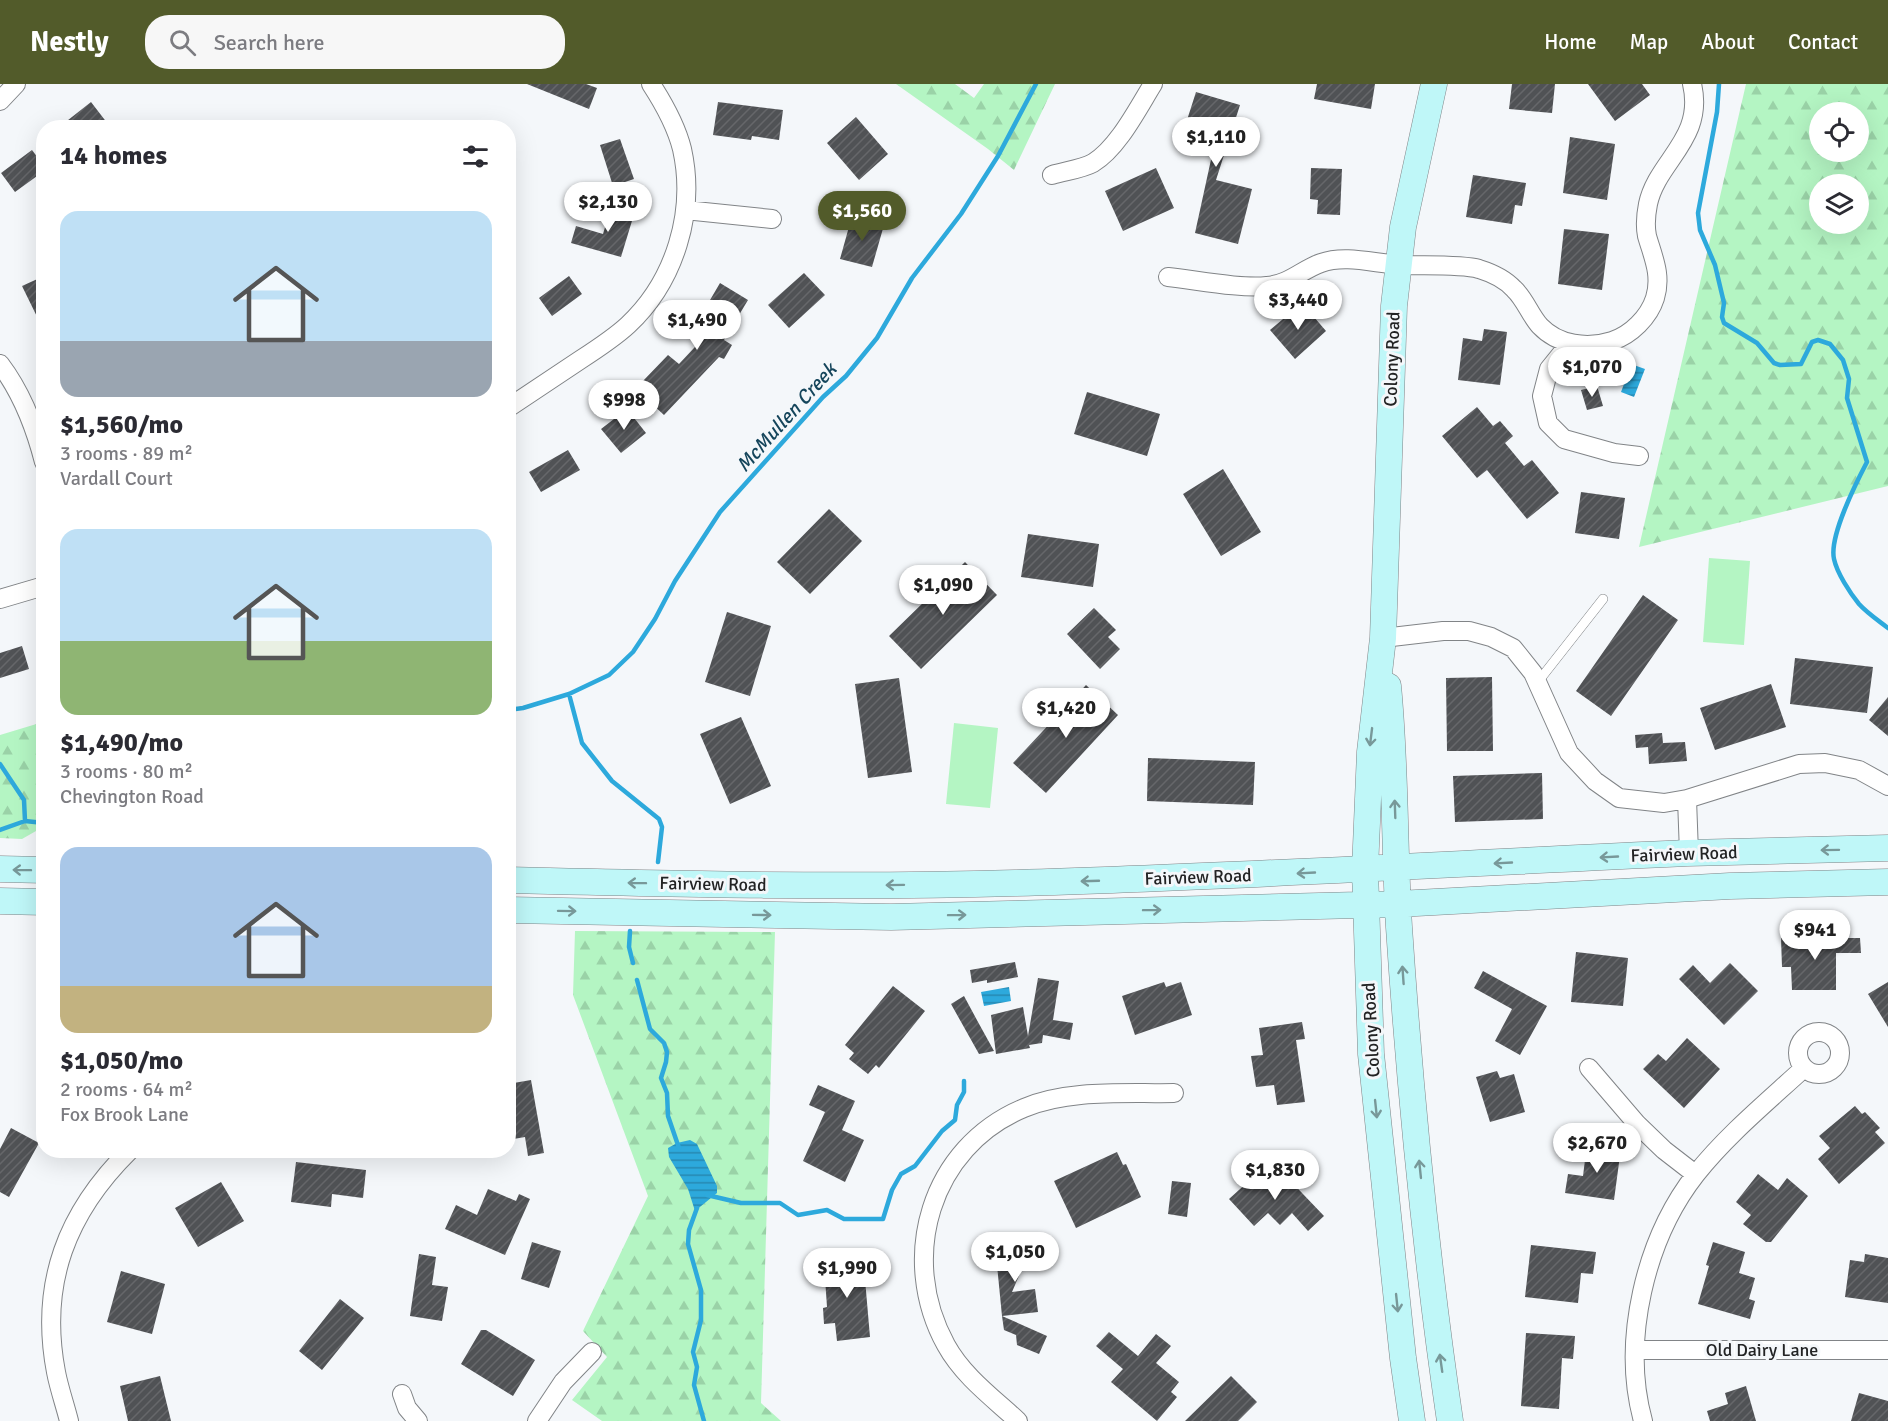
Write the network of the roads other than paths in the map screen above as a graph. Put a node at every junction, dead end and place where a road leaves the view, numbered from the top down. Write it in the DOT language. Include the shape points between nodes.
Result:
graph roads {
  1 [pos="16,84"];
  2 [pos="651,84"];
  3 [pos="1154,84"];
  4 [pos="1434,84"];
  5 [pos="1692,84"];
  6 [pos="0,101"];
  7 [pos="1052,175"];
  8 [pos="685,210"];
  9 [pos="772,219"];
  10 [pos="1398,265"];
  11 [pos="1168,277"];
  12 [pos="1570,343"];
  13 [pos="0,364"];
  14 [pos="516,403"];
  15 [pos="36,435"];
  16 [pos="1639,456"];
  17 [pos="36,588"];
  18 [pos="0,599"];
  19 [pos="1603,599"];
  20 [pos="1383,638"];
  21 [pos="1538,683"];
  22 [pos="1888,786"];
  23 [pos="1687,799"];
  24 [pos="1888,848"];
  25 [pos="1689,853"];
  26 [pos="1397,868"];
  27 [pos="0,869"];
  28 [pos="36,870"];
  29 [pos="1365,870"];
  30 [pos="516,880"];
  31 [pos="1888,882"];
  32 [pos="0,902"];
  33 [pos="36,902"];
  34 [pos="1365,904"];
  35 [pos="1398,904"];
  36 [pos="516,910"];
  37 [pos="1589,1068"];
  38 [pos="1804,1068"];
  39 [pos="1174,1093"];
  40 [pos="123,1158"];
  41 [pos="1695,1174"];
  42 [pos="1636,1350"];
  43 [pos="1888,1350"];
  44 [pos="592,1352"];
  45 [pos="402,1394"];
  46 [pos="69,1421"];
  47 [pos="417,1421"];
  48 [pos="537,1421"];
  49 [pos="1018,1421"];
  50 [pos="1412,1421"];
  51 [pos="1450,1421"];
  52 [pos="1643,1421"];
  1 -- 6 [label="street"];
  2 -- 8 [label="street" via="673,122 682,148"];
  3 -- 7 [label="street" via="1114,144 1100,158"];
  4 -- 10 [label="main road, Colony Road"];
  5 -- 12 [label="street" via="1692,116 1687,135 1648,204 1647,234 1658,273 1655,299 1640,323 1618,338 1591,345"];
  8 -- 9 [label="street"];
  8 -- 14 [label="street" via="676,253 647,304 606,342"];
  10 -- 11 [label="street" via="1334,260 1320,263 1288,282 1266,286"];
  10 -- 12 [label="street" via="1475,268 1492,273 1514,289 1539,325"];
  10 -- 20 [label="main road, Colony Road"];
  12 -- 16 [label="street" via="1549,369 1544,387 1548,423 1564,439"];
  13 -- 15 [label="street" via="21,398"];
  17 -- 18 [label="street"];
  19 -- 21 [label="lane"];
  20 -- 21 [label="street" via="1443,631 1469,631 1491,637 1513,648"];
  26 -- 20 [label="main road, Colony Road, one-way" via="1393,734"];
  20 -- 29 [label="main road, Colony Road, one-way" via="1370,752"];
  21 -- 23 [label="street" via="1569,753 1595,781 1619,798 1665,803"];
  22 -- 23 [label="street" via="1858,770 1825,763 1799,764"];
  23 -- 25 [label="street"];
  24 -- 25 [label="main road, Fairview Road, one-way"];
  25 -- 26 [label="main road, Fairview Road, one-way"];
  26 -- 29 [label="main road, Fairview Road"];
  26 -- 35 [label="main road, Colony Road"];
  28 -- 27 [label="main road, one-way"];
  29 -- 30 [label="main road, Fairview Road, one-way" via="890,885"];
  29 -- 34 [label="main road, Colony Road"];
  31 -- 35 [label="main road, Fairview Road" via="1730,886"];
  32 -- 33 [label="main road"];
  34 -- 35 [label="main road, Fairview Road"];
  36 -- 34 [label="main road, Fairview Road, one-way" via="891,917"];
  34 -- 50 [label="main road, Colony Road, one-way" via="1371,1054"];
  51 -- 35 [label="main road, Colony Road, one-way" via="1408,1053"];
  37 -- 41 [label="street" via="1637,1124"];
  38 -- 41 [label="street"];
  39 -- 49 [label="street" via="1067,1096 1024,1108 977,1138 958,1158 939,1190 926,1229 923,1266 936,1326 973,1380"];
  40 -- 46 [label="street" via="93,1191 76,1218 58,1266 51,1338"];
  41 -- 42 [label="street" via="1671,1211 1648,1265 1640,1300"];
  42 -- 43 [label="street, Old Dairy Lane"];
  42 -- 52 [label="street"];
  44 -- 48 [label="street" via="563,1382"];
  45 -- 47 [label="street"];
}
